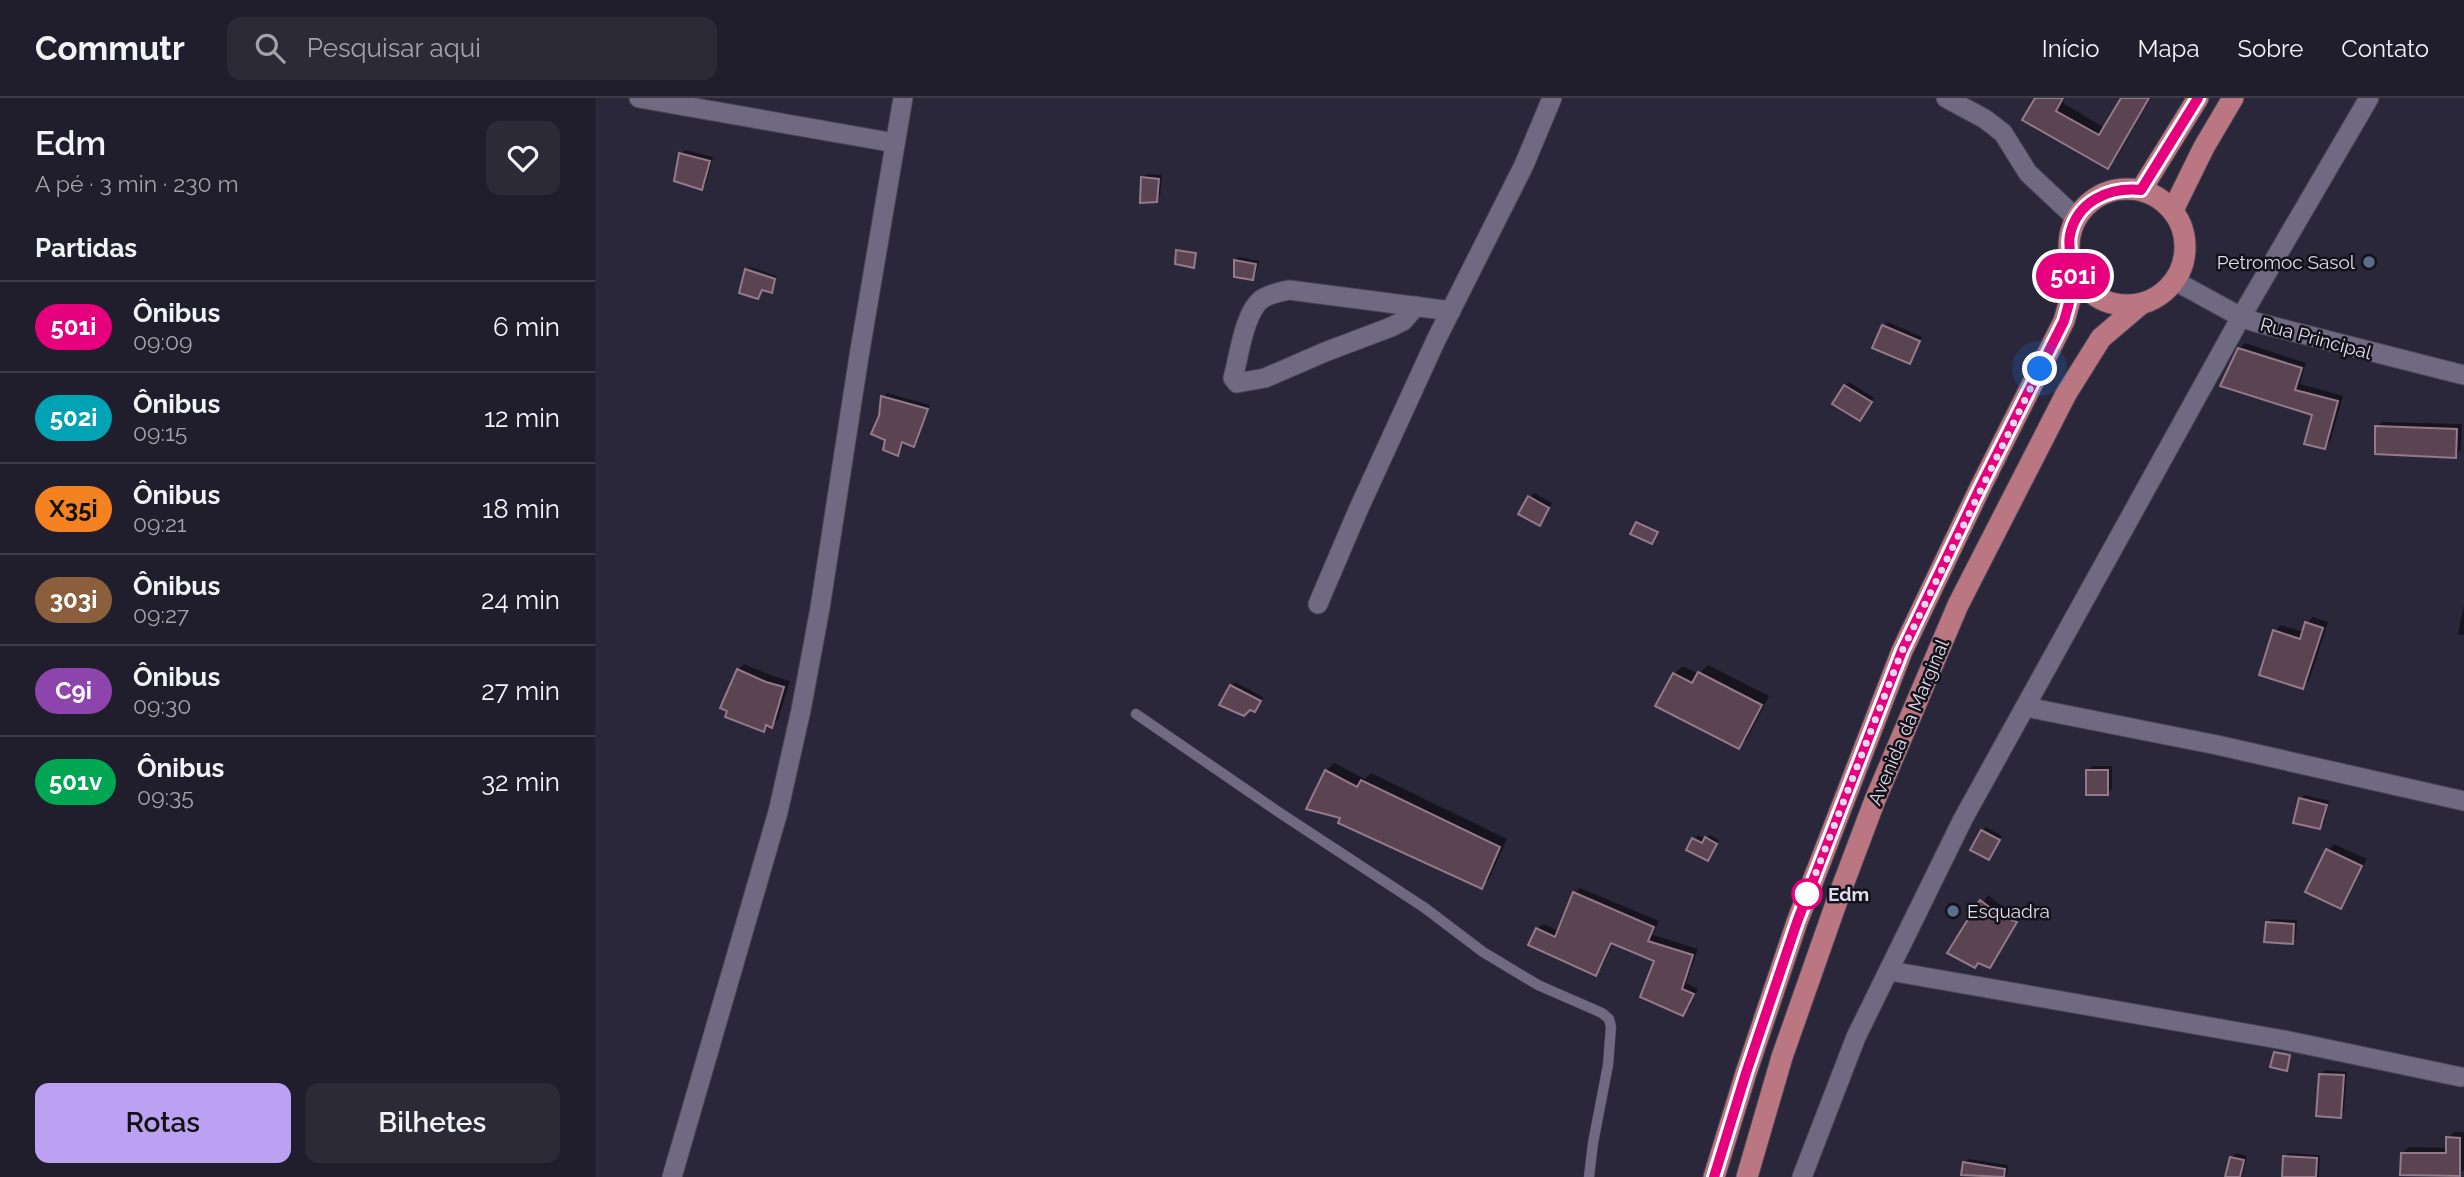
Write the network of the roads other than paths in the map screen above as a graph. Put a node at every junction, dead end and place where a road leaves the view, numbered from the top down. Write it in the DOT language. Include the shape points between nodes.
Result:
graph roads {
  1 [pos="639,98"];
  2 [pos="903,98"];
  3 [pos="1552,98"];
  4 [pos="1946,98"];
  5 [pos="2198,98"];
  6 [pos="2233,98"];
  7 [pos="2369,98"];
  8 [pos="895,143"];
  9 [pos="2141,190"];
  10 [pos="2173,211"];
  11 [pos="2076,218"];
  12 [pos="2074,272"];
  13 [pos="2175,281"];
  14 [pos="2141,304"];
  15 [pos="1416,306"];
  16 [pos="1451,310"];
  17 [pos="2241,317"];
  18 [pos="2464,375"];
  19 [pos="1318,604"];
  20 [pos="2026,707"];
  21 [pos="1136,714"];
  22 [pos="2464,801"];
  23 [pos="1890,971"];
  24 [pos="2462,1077"];
  25 [pos="1808,1173"];
  26 [pos="672,1177"];
  27 [pos="1589,1177"];
  28 [pos="1714,1177"];
  29 [pos="1747,1177"];
  1 -- 8 [label="street"];
  2 -- 8 [label="street"];
  3 -- 16 [label="street" via="1524,166"];
  4 -- 11 [label="street" via="2003,133 2028,173"];
  5 -- 9 [label="main road"];
  6 -- 10 [label="main road"];
  7 -- 17 [label="street"];
  8 -- 26 [label="street" via="801,710 778,812"];
  9 -- 10 [label="main road"];
  9 -- 11 [label="main road" via="2111,191 2097,197"];
  10 -- 13 [label="main road" via="2186,246"];
  11 -- 12 [label="main road" via="2069,254"];
  12 -- 14 [label="main road" via="2085,288 2102,300"];
  12 -- 28 [label="main road, Avenida da Marginal" via="2064,321 1902,651 1797,922"];
  13 -- 14 [label="main road"];
  13 -- 17 [label="street, Rua Principal"];
  14 -- 29 [label="main road, Avenida da Marginal" via="2101,338 2066,394 1958,605 1838,898 1782,1057"];
  15 -- 15 [label="street" via="1289,290 1262,299 1251,311 1233,378 1237,383 1265,378 1391,327"];
  15 -- 16 [label="street"];
  16 -- 19 [label="street"];
  17 -- 18 [label="street, Rua Principal"];
  17 -- 20 [label="street"];
  20 -- 22 [label="street"];
  20 -- 23 [label="street" via="1963,819"];
  21 -- 27 [label="lane" via="1483,952 1609,1019 1608,1065"];
  23 -- 24 [label="street" via="2284,1040"];
  23 -- 25 [label="street" via="1856,1037"];
}
